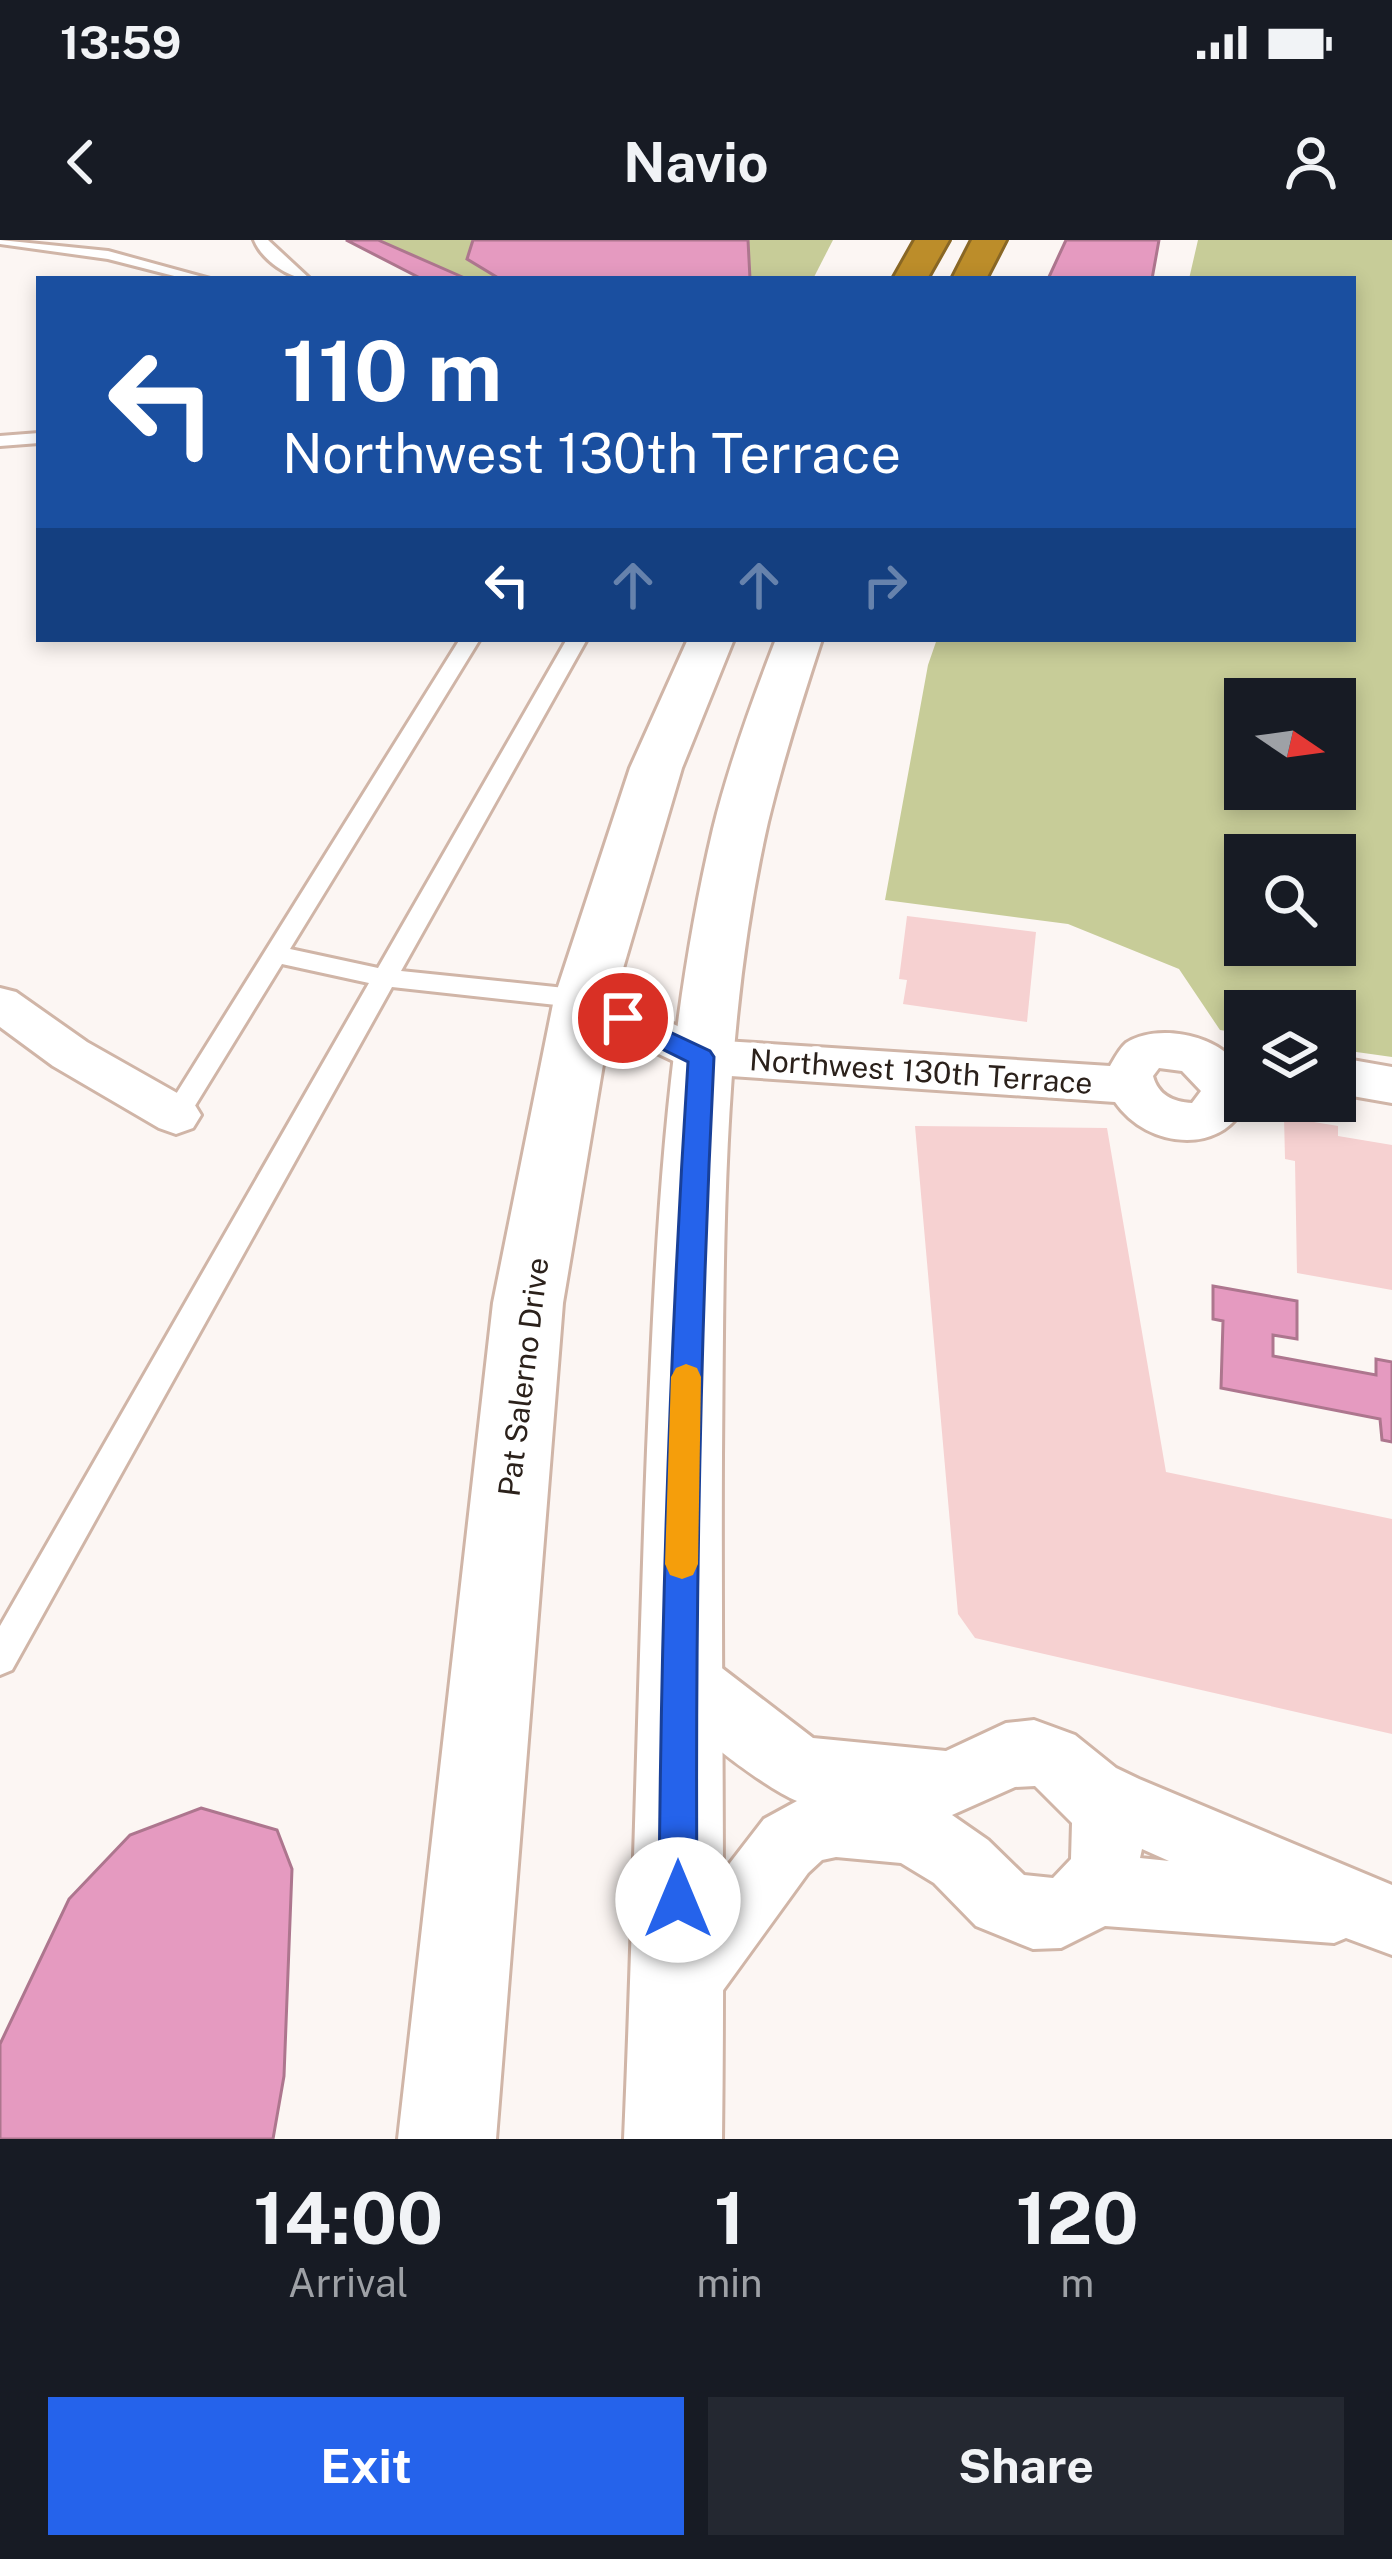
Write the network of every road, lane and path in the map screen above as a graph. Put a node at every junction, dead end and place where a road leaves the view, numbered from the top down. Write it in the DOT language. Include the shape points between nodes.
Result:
graph roads {
  1 [pos="0,240"];
  2 [pos="261,240"];
  3 [pos="932,240"];
  4 [pos="989,240"];
  5 [pos="191,276"];
  6 [pos="299,276"];
  7 [pos="912,276"];
  8 [pos="971,276"];
  9 [pos="36,438"];
  10 [pos="0,441"];
  11 [pos="468,642"];
  12 [pos="576,642"];
  13 [pos="710,642"];
  14 [pos="799,642"];
  15 [pos="274,954"];
  16 [pos="383,978"];
  17 [pos="584,999"];
  18 [pos="0,1004"];
  19 [pos="701,1057"];
  20 [pos="1224,1072"];
  21 [pos="1356,1079"];
  22 [pos="1392,1085"];
  23 [pos="176,1115"];
  24 [pos="0,1658"];
  25 [pos="678,1674"];
  26 [pos="1094,1793"];
  27 [pos="1095,1889"];
  28 [pos="1372,1914"];
  29 [pos="678,1991"];
  30 [pos="447,2139"];
  31 [pos="673,2139"];
  1 -- 5 [label="lane"];
  2 -- 6 [label="lane"];
  3 -- 7 [label="highway"];
  4 -- 8 [label="highway"];
  9 -- 10 [label="lane"];
  11 -- 15 [label="lane"];
  12 -- 16 [label="lane"];
  13 -- 17 [label="main road, Pat Salerno Drive" via="656,768"];
  14 -- 19 [label="main road" via="746,798"];
  15 -- 16 [label="lane"];
  15 -- 23 [label="lane"];
  16 -- 17 [label="lane"];
  16 -- 24 [label="lane"];
  17 -- 19 [label="street, Northwest 130th Terrace"];
  17 -- 30 [label="main road, Pat Salerno Drive" via="528,1303"];
  18 -- 23 [label="street"];
  19 -- 20 [label="street, Northwest 130th Terrace" via="1129,1085 1133,1064 1156,1051"];
  19 -- 25 [label="main road"];
  21 -- 22 [label="street"];
  25 -- 26 [label="street" via="802,1770 945,1784 1001,1755 1025,1752 1051,1758"];
  25 -- 29 [label="main road"];
  26 -- 27 [label="street" via="1110,1842"];
  26 -- 28 [label="street"];
  27 -- 28 [label="street"];
  27 -- 29 [label="street" via="1077,1905 1029,1913 982,1888 967,1866 914,1833 853,1819 794,1838"];
  29 -- 31 [label="main road"];
}
